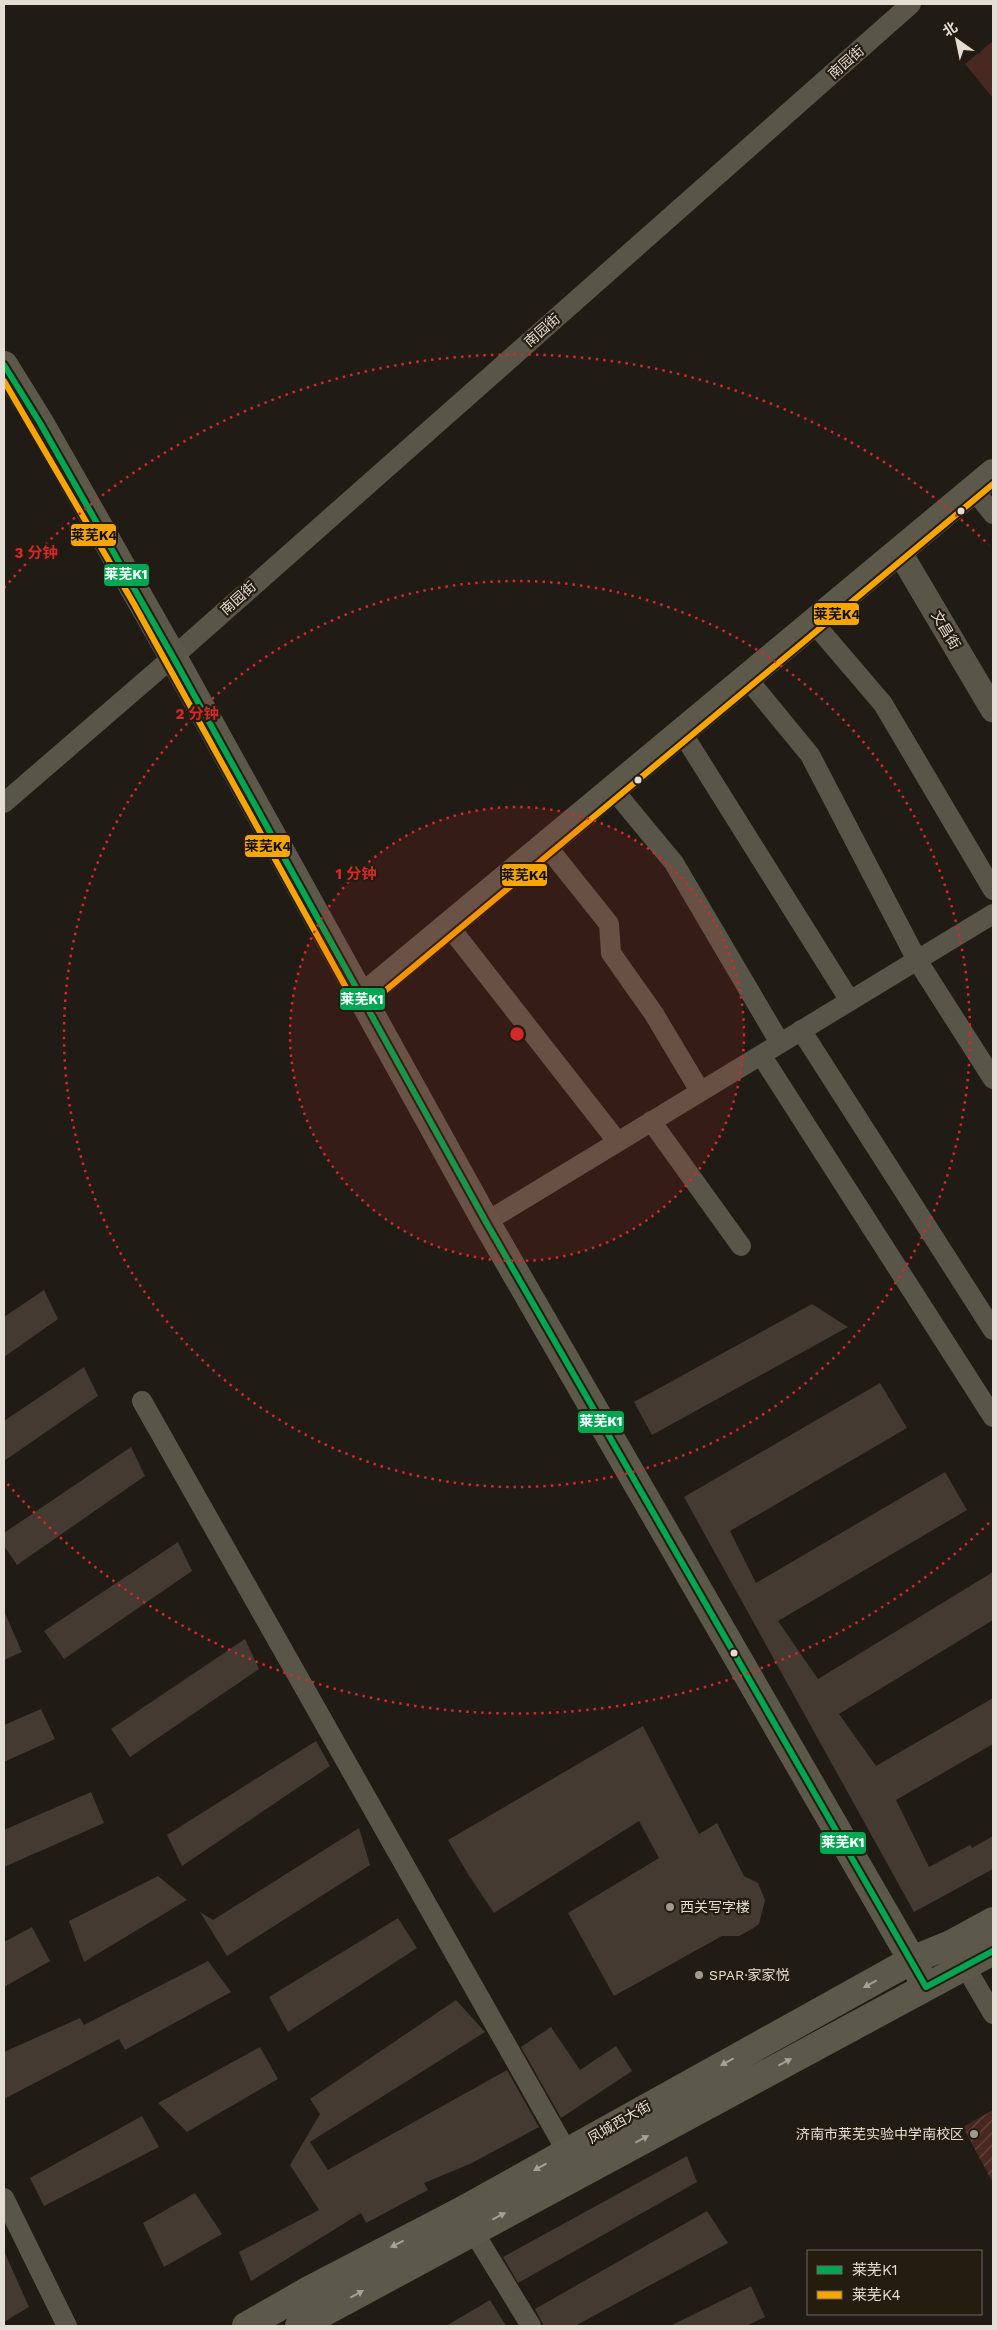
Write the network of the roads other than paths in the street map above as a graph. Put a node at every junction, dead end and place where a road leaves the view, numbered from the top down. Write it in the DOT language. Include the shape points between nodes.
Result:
graph roads {
  1 [pos="912,4"];
  2 [pos="4,365"];
  3 [pos="983,481"];
  4 [pos="993,514"];
  5 [pos="899,550"];
  6 [pos="813,622"];
  7 [pos="173,657"];
  8 [pos="746,677"];
  9 [pos="993,710"];
  10 [pos="681,731"];
  11 [pos="612,788"];
  12 [pos="4,802"];
  13 [pos="545,844"];
  14 [pos="993,890"];
  15 [pos="993,914"];
  16 [pos="448,925"];
  17 [pos="917,960"];
  18 [pos="362,998"];
  19 [pos="850,1001"];
  20 [pos="801,1030"];
  21 [pos="780,1043"];
  22 [pos="761,1055"];
  23 [pos="993,1079"];
  24 [pos="700,1091"];
  25 [pos="651,1121"];
  26 [pos="617,1141"];
  27 [pos="486,1222"];
  28 [pos="741,1246"];
  29 [pos="993,1330"];
  30 [pos="142,1401"];
  31 [pos="993,1417"];
  32 [pos="993,1921"];
  33 [pos="993,1951"];
  34 [pos="958,1955"];
  35 [pos="912,1960"];
  36 [pos="926,1987"];
  37 [pos="993,2014"];
  38 [pos="567,2152"];
  39 [pos="4,2198"];
  40 [pos="467,2221"];
  41 [pos="309,2290"];
  42 [pos="326,2320"];
  43 [pos="68,2326"];
  44 [pos="246,2326"];
  45 [pos="299,2326"];
  46 [pos="531,2326"];
  1 -- 7 [label="street, 南园街"];
  2 -- 7 [label="main road"];
  3 -- 4 [label="street"];
  3 -- 5 [label="main road"];
  5 -- 6 [label="main road"];
  5 -- 9 [label="street, 文昌街"];
  6 -- 8 [label="main road"];
  6 -- 14 [label="street" via="883,704"];
  7 -- 12 [label="street, 南园街"];
  7 -- 18 [label="main road"];
  8 -- 10 [label="main road"];
  8 -- 17 [label="street" via="810,755"];
  10 -- 11 [label="main road"];
  10 -- 19 [label="street"];
  11 -- 13 [label="main road"];
  11 -- 21 [label="street" via="674,863"];
  13 -- 16 [label="main road"];
  13 -- 24 [label="street" via="609,924 611,953 654,1014"];
  15 -- 17 [label="street"];
  16 -- 18 [label="main road"];
  16 -- 26 [label="street"];
  17 -- 19 [label="street"];
  17 -- 23 [label="street"];
  18 -- 27 [label="main road"];
  19 -- 20 [label="street"];
  20 -- 21 [label="street"];
  20 -- 29 [label="street"];
  21 -- 22 [label="street"];
  22 -- 24 [label="street"];
  22 -- 31 [label="street"];
  24 -- 25 [label="street"];
  25 -- 26 [label="street"];
  25 -- 28 [label="street"];
  26 -- 27 [label="street"];
  27 -- 35 [label="main road"];
  30 -- 38 [label="street"];
  32 -- 34 [label="main road, 凤城西大街"];
  33 -- 34 [label="main road, 凤城西大街"];
  34 -- 35 [label="main road, 凤城西大街"];
  34 -- 36 [label="main road, 凤城西大街"];
  34 -- 37 [label="street"];
  35 -- 36 [label="main road"];
  35 -- 38 [label="main road, 凤城西大街, one-way"];
  40 -- 36 [label="main road, 凤城西大街, one-way"];
  38 -- 40 [label="main road, 凤城西大街, one-way"];
  39 -- 43 [label="street"];
  40 -- 41 [label="main road, 凤城西大街, one-way"];
  42 -- 40 [label="main road, 凤城西大街, one-way"];
  40 -- 46 [label="street"];
  41 -- 42 [label="street"];
  41 -- 44 [label="main road, 凤城西大街"];
  42 -- 45 [label="main road, 凤城西大街"];
}
